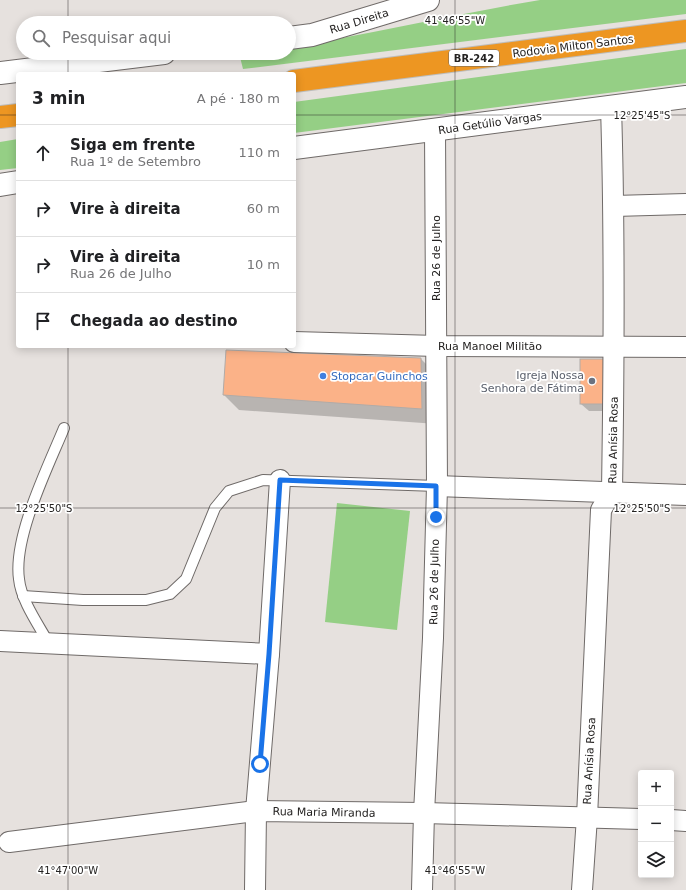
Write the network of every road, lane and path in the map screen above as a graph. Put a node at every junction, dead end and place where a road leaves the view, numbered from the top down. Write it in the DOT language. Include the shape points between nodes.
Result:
graph roads {
  1 [pos="428,0"];
  2 [pos="686,31"];
  3 [pos="296,37"];
  4 [pos="107,60"];
  5 [pos="0,73"];
  6 [pos="296,81"];
  7 [pos="686,97"];
  8 [pos="611,107"];
  9 [pos="16,115"];
  10 [pos="0,118"];
  11 [pos="435,130"];
  12 [pos="296,148"];
  13 [pos="16,182"];
  14 [pos="0,184"];
  15 [pos="686,204"];
  16 [pos="614,206"];
  17 [pos="296,342"];
  18 [pos="436,346"];
  19 [pos="615,346"];
  20 [pos="686,347"];
  21 [pos="64,428"];
  22 [pos="272,480"];
  23 [pos="436,486"];
  24 [pos="612,492"];
  25 [pos="686,495"];
  26 [pos="23,596"];
  27 [pos="0,641"];
  28 [pos="48,642"];
  29 [pos="269,654"];
  30 [pos="256,811"];
  31 [pos="424,813"];
  32 [pos="587,817"];
  33 [pos="638,819"];
  34 [pos="674,820"];
  35 [pos="686,821"];
  36 [pos="9,842"];
  37 [pos="255,890"];
  38 [pos="422,890"];
  39 [pos="582,890"];
  1 -- 3 [label="street, Rua Direita" via="312,35"];
  2 -- 6 [label="highway, Rodovia Milton Santos / BR-242"];
  4 -- 5 [label="street"];
  7 -- 8 [label="street, Rua Getúlio Vargas"];
  8 -- 11 [label="street, Rua Getúlio Vargas"];
  8 -- 16 [label="street, Rua Anísia Rosa"];
  9 -- 10 [label="highway"];
  11 -- 12 [label="street, Rua Getúlio Vargas"];
  11 -- 18 [label="street, Rua 26 de Julho"];
  13 -- 14 [label="street"];
  15 -- 16 [label="street"];
  16 -- 19 [label="street, Rua Anísia Rosa"];
  17 -- 18 [label="street, Rua Manoel Militão"];
  18 -- 19 [label="street, Rua Manoel Militão"];
  18 -- 23 [label="street, Rua 26 de Julho"];
  19 -- 20 [label="street, Rua Manoel Militão"];
  19 -- 24 [label="street, Rua Anísia Rosa"];
  21 -- 26 [label="lane" via="34,501 20,548 18,579"];
  22 -- 23 [label="lane"];
  22 -- 26 [label="lane" via="229,491 215,508 186,579 170,594 146,600 83,600"];
  22 -- 29 [label="street"];
  23 -- 24 [label="street"];
  23 -- 31 [label="street, Rua 26 de Julho" via="433,638"];
  24 -- 25 [label="street"];
  24 -- 32 [label="street, Rua Anísia Rosa" via="601,510"];
  26 -- 28 [label="lane"];
  27 -- 28 [label="street"];
  28 -- 29 [label="street"];
  29 -- 30 [label="street"];
  30 -- 31 [label="street, Rua Maria Miranda"];
  30 -- 36 [label="street, Rua Maria Miranda"];
  30 -- 37 [label="street"];
  31 -- 32 [label="street, Rua Maria Miranda"];
  31 -- 38 [label="street, Rua 26 de Julho"];
  32 -- 33 [label="street, Rua Maria Miranda"];
  32 -- 39 [label="street, Rua Anísia Rosa"];
  34 -- 35 [label="street"];
}
